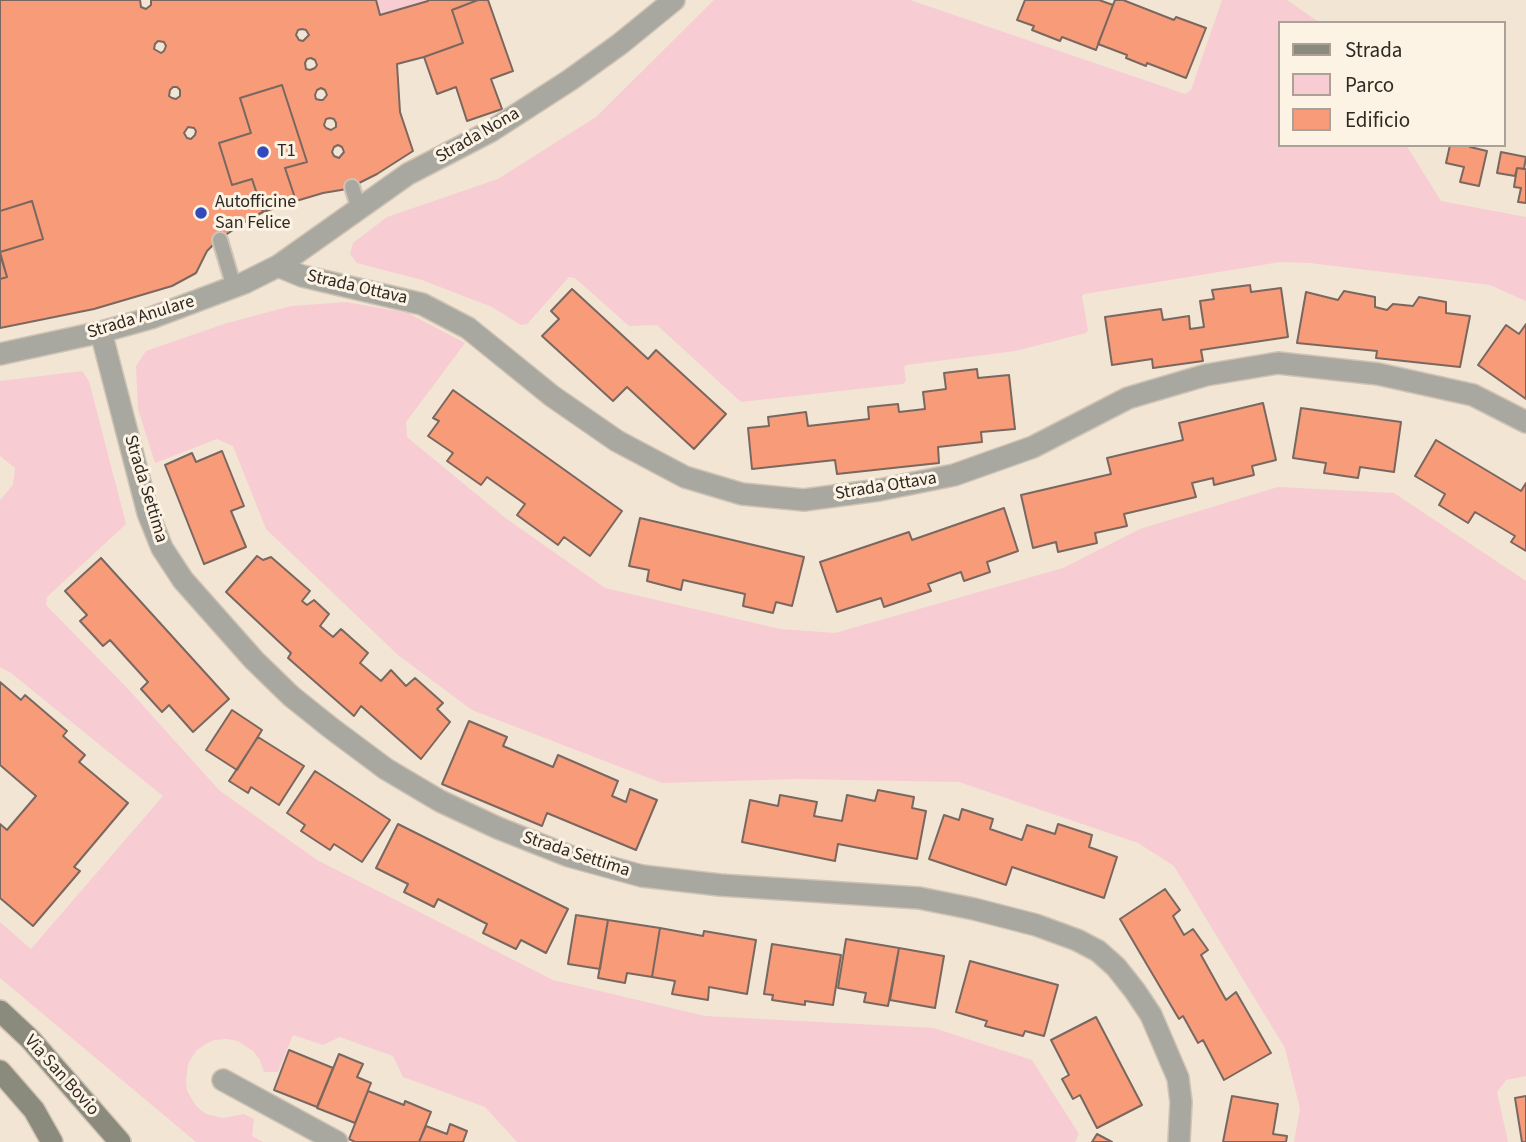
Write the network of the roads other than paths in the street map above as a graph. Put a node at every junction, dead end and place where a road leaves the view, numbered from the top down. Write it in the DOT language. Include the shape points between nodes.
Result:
graph roads {
  1 [pos="674,0"];
  2 [pos="352,187"];
  3 [pos="359,209"];
  4 [pos="220,240"];
  5 [pos="278,266"];
  6 [pos="234,287"];
  7 [pos="101,332"];
  8 [pos="0,354"];
  9 [pos="1526,422"];
  10 [pos="0,1012"];
  11 [pos="0,1071"];
  12 [pos="223,1080"];
  13 [pos="52,1142"];
  14 [pos="120,1142"];
  15 [pos="337,1142"];
  16 [pos="1179,1142"];
  1 -- 3 [label="street, Strada Nona" via="570,80 491,131 408,174"];
  2 -- 3 [label="lane"];
  3 -- 5 [label="street, Strada Nona"];
  4 -- 6 [label="lane"];
  5 -- 6 [label="street, Strada Anulare"];
  5 -- 9 [label="street, Strada Ottava" via="302,276 422,304 468,328 617,441 685,477 742,494 804,500 954,475 1032,447 1128,398 1206,374 1278,363 1378,374 1473,395"];
  6 -- 7 [label="street, Strada Anulare"];
  7 -- 8 [label="street, Strada Anulare"];
  7 -- 16 [label="street, Strada Settima" via="148,513 162,548 183,580 254,660 331,728 440,801 569,856 642,876 919,898 1037,925 1077,940 1116,967 1151,1015 1178,1078"];
  10 -- 14 [label="main road, Via San Bovio" via="30,1039"];
  11 -- 13 [label="main road" via="34,1110"];
  12 -- 15 [label="street"];
}
